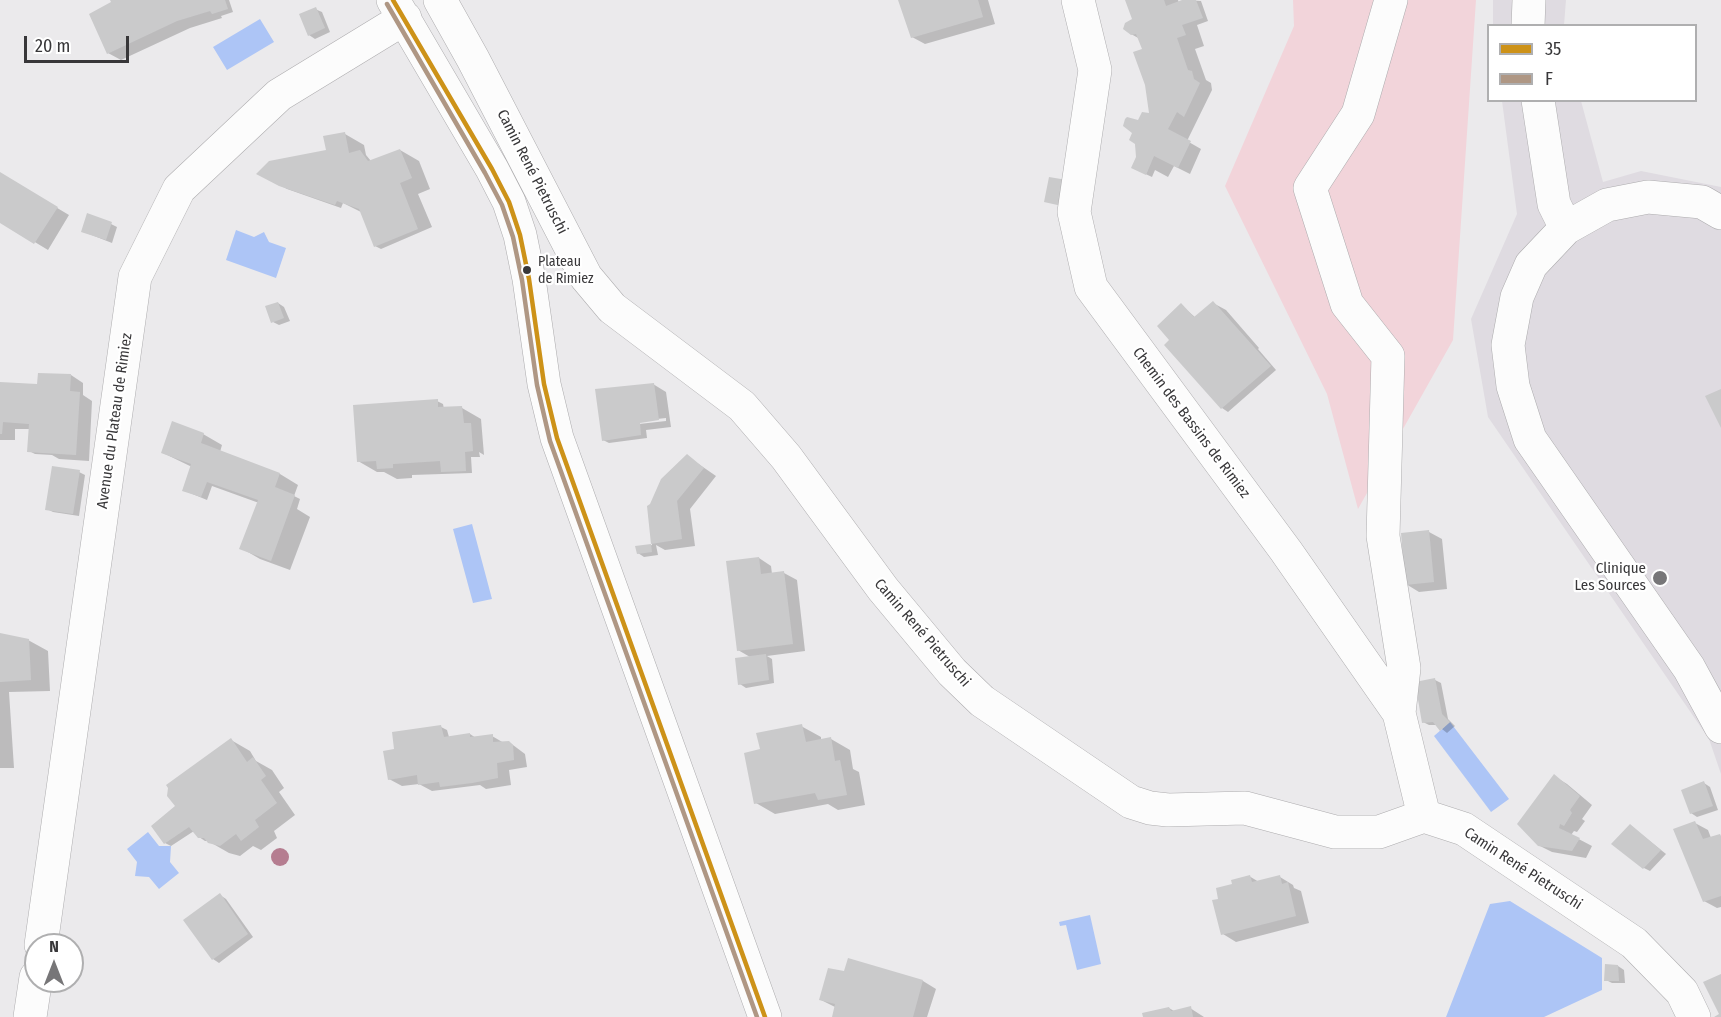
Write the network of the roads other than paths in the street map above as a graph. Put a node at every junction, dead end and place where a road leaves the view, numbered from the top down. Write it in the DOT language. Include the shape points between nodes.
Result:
graph roads {
  1 [pos="440,0"];
  2 [pos="1078,0"];
  3 [pos="1391,0"];
  4 [pos="1529,0"];
  5 [pos="399,9"];
  6 [pos="1528,24"];
  7 [pos="1538,102"];
  8 [pos="1721,213"];
  9 [pos="1566,228"];
  10 [pos="1399,713"];
  11 [pos="1721,727"];
  12 [pos="1424,816"];
  13 [pos="43,933"];
  14 [pos="34,993"];
  15 [pos="30,1017"];
  16 [pos="765,1017"];
  17 [pos="1694,1017"];
  1 -- 12 [label="street, Camin René Pietruschi" via="586,277 612,308 742,406 786,457 883,589 952,672 982,701 1131,802 1150,808 1245,807 1335,832 1379,832"];
  2 -- 10 [label="street, Chemin des Bassins de Rimiez" via="1095,70 1074,212 1090,287 1286,551"];
  3 -- 10 [label="street" via="1358,114 1310,188 1347,304 1388,356 1383,536 1404,668"];
  4 -- 6 [label="street"];
  5 -- 13 [label="street, Avenue du Plateau de Rimiez" via="279,94 179,189 135,278"];
  5 -- 16 [label="street" via="509,202 529,279 544,384 557,438"];
  7 -- 9 [label="street" via="1554,204"];
  8 -- 9 [label="street" via="1702,202 1648,197 1607,206"];
  9 -- 11 [label="street" via="1531,265 1516,297 1508,345 1513,386 1530,439 1689,668"];
  10 -- 12 [label="street, Chemin des Bassins de Rimiez"];
  12 -- 17 [label="street, Camin René Pietruschi" via="1464,829 1634,943 1682,992"];
  14 -- 15 [label="street"];
}
